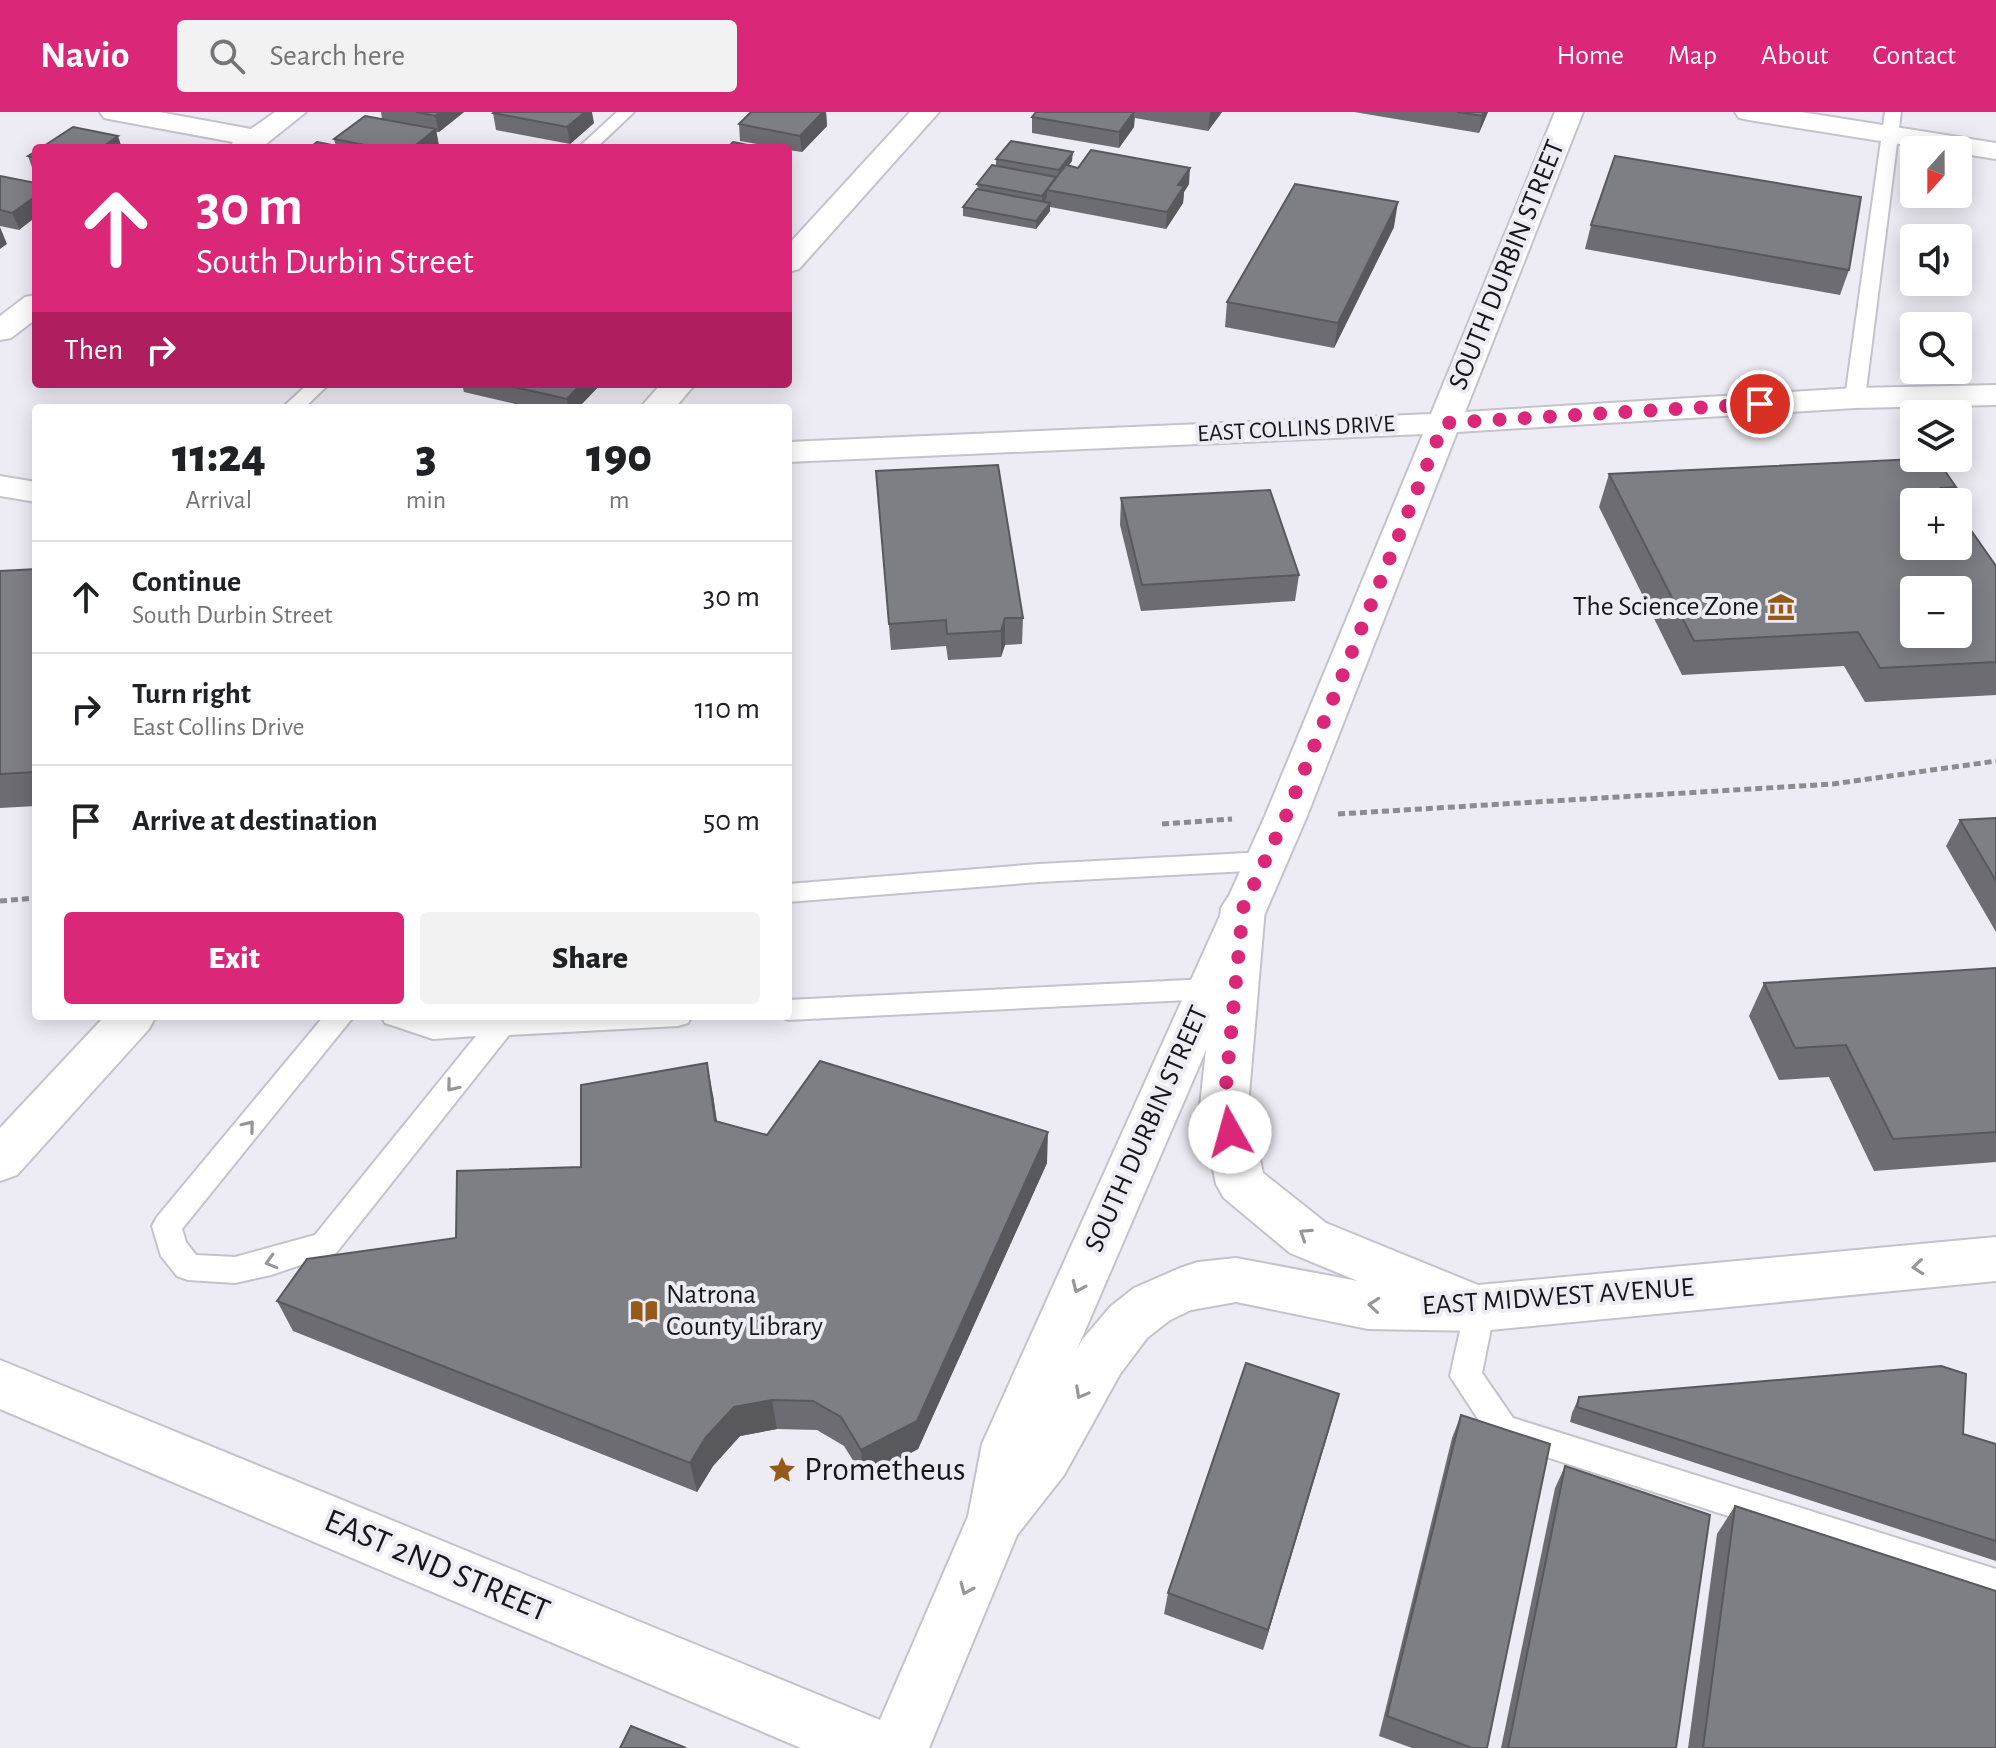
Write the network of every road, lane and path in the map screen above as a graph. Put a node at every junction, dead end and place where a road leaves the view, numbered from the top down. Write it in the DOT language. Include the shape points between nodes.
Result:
graph roads {
  1 [pos="114,112"];
  2 [pos="292,112"];
  3 [pos="626,112"];
  4 [pos="925,112"];
  5 [pos="1569,112"];
  6 [pos="1749,112"];
  7 [pos="1892,123"];
  8 [pos="249,143"];
  9 [pos="590,144"];
  10 [pos="1996,151"];
  11 [pos="792,259"];
  12 [pos="32,307"];
  13 [pos="0,331"];
  14 [pos="314,388"];
  15 [pos="675,388"];
  16 [pos="1996,395"];
  17 [pos="1855,398"];
  18 [pos="296,404"];
  19 [pos="661,404"];
  20 [pos="1444,423"];
  21 [pos="792,452"];
  22 [pos="0,486"];
  23 [pos="32,493"];
  24 [pos="32,495"];
  25 [pos="0,499"];
  26 [pos="1996,761"];
  27 [pos="1286,816"];
  28 [pos="1151,825"];
  29 [pos="1266,861"];
  30 [pos="792,893"];
  31 [pos="32,898"];
  32 [pos="0,901"];
  33 [pos="1243,908"];
  34 [pos="1208,989"];
  35 [pos="792,1010"];
  36 [pos="129,1020"];
  37 [pos="337,1020"];
  38 [pos="408,1020"];
  39 [pos="599,1020"];
  40 [pos="501,1025"];
  41 [pos="0,1161"];
  42 [pos="1996,1259"];
  43 [pos="1480,1308"];
  44 [pos="0,1384"];
  45 [pos="996,1517"];
  46 [pos="1996,1586"];
  47 [pos="873,1748"];
  48 [pos="899,1748"];
  1 -- 8 [label="street"];
  2 -- 8 [label="street"];
  3 -- 9 [label="lane"];
  4 -- 11 [label="street"];
  5 -- 20 [label="street, SOUTH DURBIN STREET"];
  6 -- 7 [label="street"];
  7 -- 10 [label="street"];
  7 -- 17 [label="lane"];
  12 -- 13 [label="street"];
  14 -- 18 [label="lane"];
  15 -- 19 [label="street"];
  16 -- 17 [label="street, EAST COLLINS DRIVE"];
  17 -- 20 [label="street, EAST COLLINS DRIVE"];
  20 -- 21 [label="street, EAST COLLINS DRIVE"];
  20 -- 27 [label="street, SOUTH DURBIN STREET"];
  22 -- 23 [label="street"];
  24 -- 25 [label="street"];
  26 -- 27 [label="path" via="1833,784"];
  27 -- 28 [label="path"];
  27 -- 29 [label="street, SOUTH DURBIN STREET"];
  29 -- 30 [label="lane"];
  29 -- 33 [label="street, SOUTH DURBIN STREET"];
  31 -- 32 [label="path"];
  33 -- 34 [label="street, SOUTH DURBIN STREET"];
  43 -- 33 [label="street, one-way" via="1308,1238 1241,1184 1224,1106"];
  34 -- 35 [label="lane"];
  34 -- 45 [label="street, SOUTH DURBIN STREET, one-way" via="1009,1444"];
  36 -- 41 [label="street"];
  40 -- 37 [label="lane, one-way" via="325,1244 235,1270 188,1267 172,1247 167,1226"];
  38 -- 40 [label="lane" via="433,1028"];
  39 -- 40 [label="lane"];
  42 -- 43 [label="street, EAST MIDWEST AVENUE, one-way"];
  43 -- 45 [label="street, EAST MIDWEST AVENUE, one-way" via="1368,1306 1236,1280 1198,1284 1173,1294 1129,1322 1101,1357 1045,1457"];
  43 -- 46 [label="lane" via="1466,1376 1502,1429"];
  44 -- 47 [label="street, EAST 2ND STREET"];
  45 -- 48 [label="street, SOUTH DURBIN STREET, one-way"];
}
